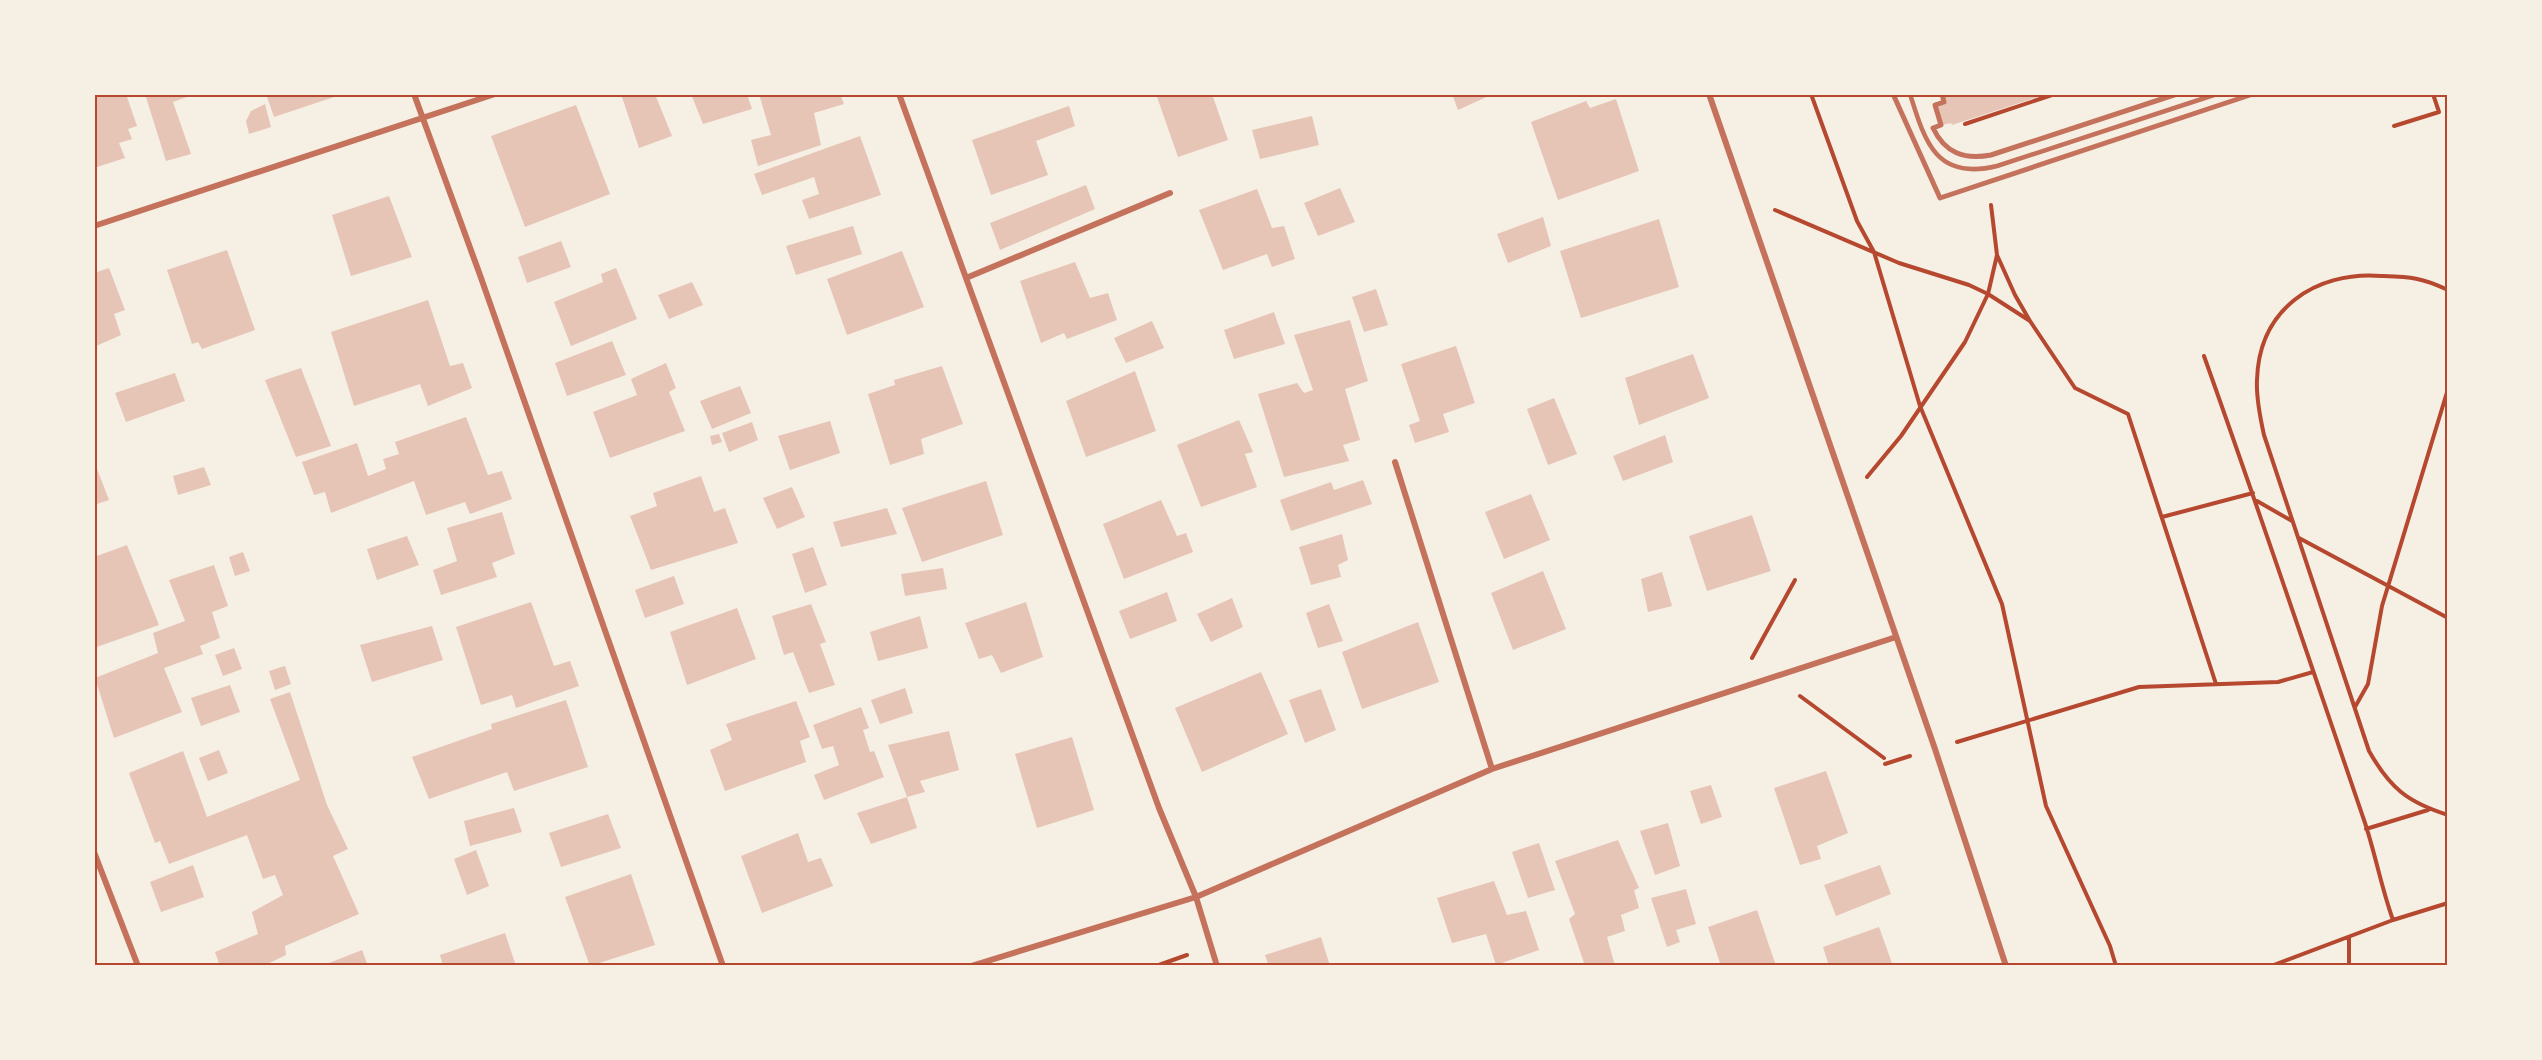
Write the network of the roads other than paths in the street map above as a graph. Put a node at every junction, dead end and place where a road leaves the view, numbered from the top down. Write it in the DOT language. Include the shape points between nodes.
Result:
graph roads {
  1 [pos="414,94"];
  2 [pos="495,94"];
  3 [pos="899,94"];
  4 [pos="1709,94"];
  5 [pos="1893,94"];
  6 [pos="1910,94"];
  7 [pos="1942,94"];
  8 [pos="2177,94"];
  9 [pos="2217,94"];
  10 [pos="2253,94"];
  11 [pos="422,119"];
  12 [pos="1170,193"];
  13 [pos="94,226"];
  14 [pos="966,278"];
  15 [pos="1395,462"];
  16 [pos="1896,637"];
  17 [pos="1492,769"];
  18 [pos="94,852"];
  19 [pos="1196,897"];
  20 [pos="138,966"];
  21 [pos="723,966"];
  22 [pos="971,966"];
  23 [pos="1217,966"];
  24 [pos="2006,966"];
  1 -- 11 [label="street"];
  2 -- 11 [label="street"];
  3 -- 14 [label="street"];
  4 -- 16 [label="street"];
  5 -- 10 [label="street" via="1940,198"];
  6 -- 9 [label="lane" via="1932,151 1951,165 1978,170"];
  7 -- 8 [label="street" via="1944,102 1935,105 1941,125 1933,128 1935,132 1946,148 1976,158"];
  11 -- 13 [label="street"];
  11 -- 21 [label="street"];
  12 -- 14 [label="street"];
  14 -- 19 [label="street" via="1159,808"];
  15 -- 17 [label="street"];
  16 -- 17 [label="street"];
  16 -- 24 [label="street"];
  17 -- 19 [label="street"];
  18 -- 20 [label="street"];
  19 -- 22 [label="street"];
  19 -- 23 [label="street"];
}
